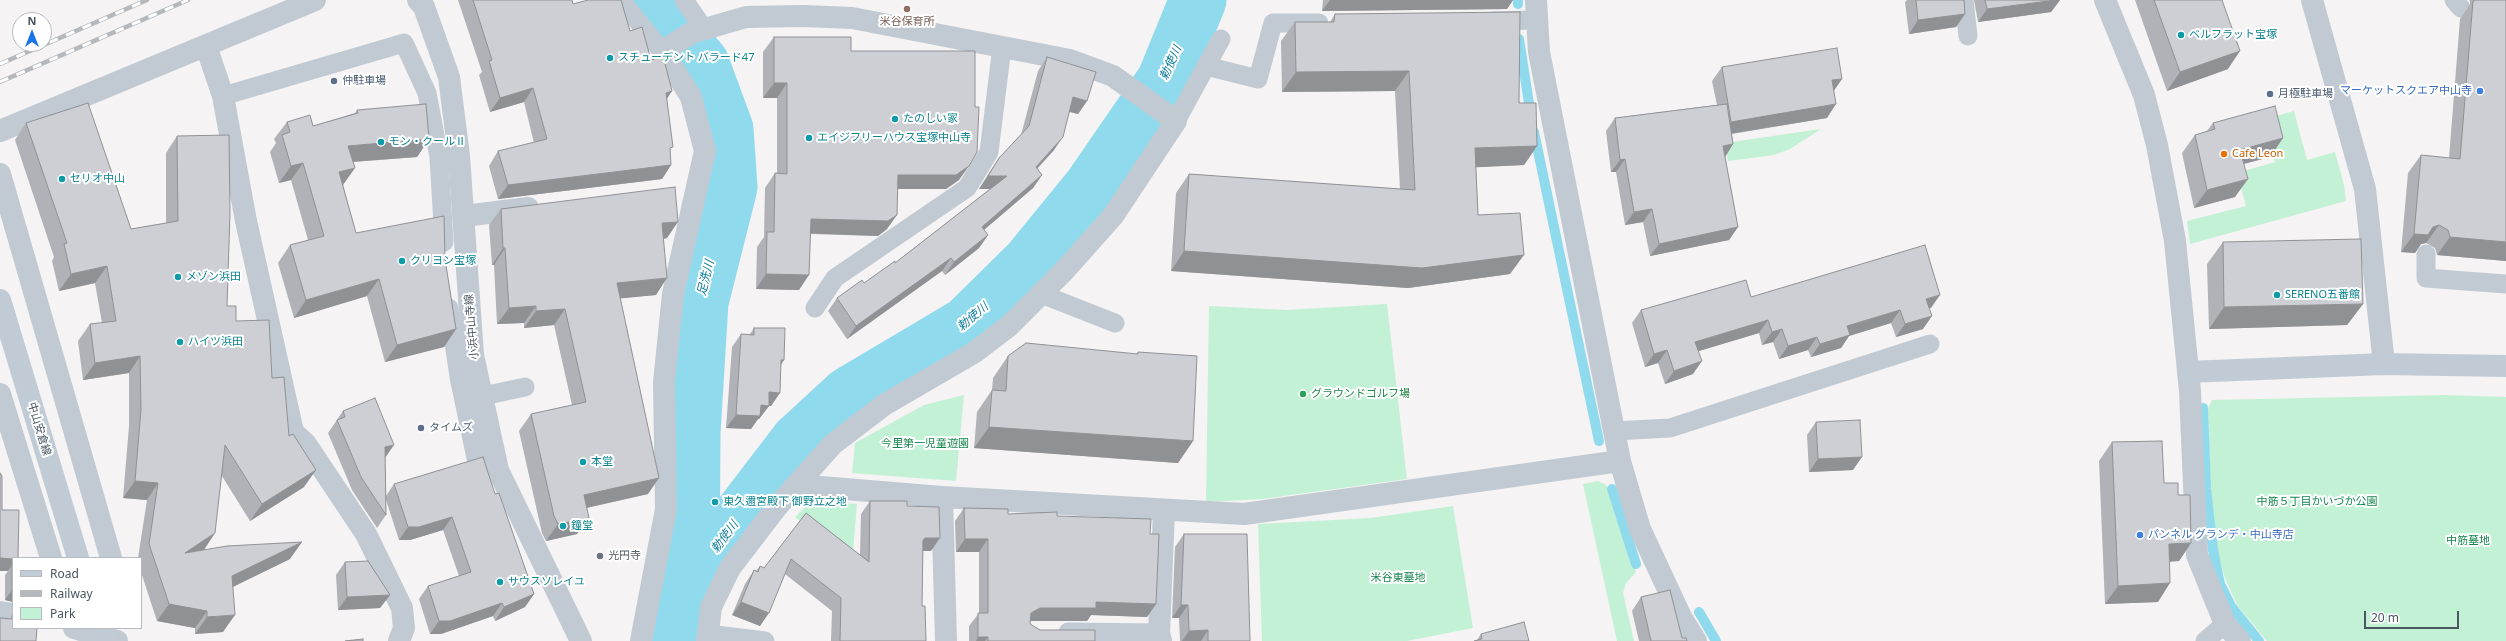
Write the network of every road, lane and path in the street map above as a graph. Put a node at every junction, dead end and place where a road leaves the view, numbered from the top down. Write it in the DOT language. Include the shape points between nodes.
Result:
graph roads {
  1 [pos="315,0"];
  2 [pos="418,0"];
  3 [pos="621,0"];
  4 [pos="684,0"];
  5 [pos="1964,0"];
  6 [pos="2105,0"];
  7 [pos="2312,0"];
  8 [pos="1537,10"];
  9 [pos="1475,21"];
  10 [pos="1335,22"];
  11 [pos="697,31"];
  12 [pos="1968,36"];
  13 [pos="1221,39"];
  14 [pos="206,46"];
  15 [pos="1002,47"];
  16 [pos="668,50"];
  17 [pos="1206,66"];
  18 [pos="223,96"];
  19 [pos="1171,118"];
  20 [pos="0,131"];
  21 [pos="449,157"];
  22 [pos="0,174"];
  23 [pos="696,187"];
  24 [pos="673,190"];
  25 [pos="549,205"];
  26 [pos="464,216"];
  27 [pos="2426,254"];
  28 [pos="445,263"];
  29 [pos="2506,284"];
  30 [pos="447,294"];
  31 [pos="1042,294"];
  32 [pos="0,300"];
  33 [pos="815,308"];
  34 [pos="1115,323"];
  35 [pos="1930,344"];
  36 [pos="2384,364"];
  37 [pos="2506,366"];
  38 [pos="2188,372"];
  39 [pos="525,387"];
  40 [pos="0,394"];
  41 [pos="482,396"];
  42 [pos="1614,430"];
  43 [pos="1620,461"];
  44 [pos="498,470"];
  45 [pos="796,485"];
  46 [pos="942,497"];
  47 [pos="1164,511"];
  48 [pos="51,557"];
  49 [pos="78,557"];
  50 [pos="111,557"];
  51 [pos="0,612"];
  52 [pos="12,614"];
  53 [pos="2225,624"];
  54 [pos="79,629"];
  55 [pos="1047,632"];
  56 [pos="104,634"];
  57 [pos="707,637"];
  58 [pos="1160,637"];
  59 [pos="399,641"];
  60 [pos="581,641"];
  61 [pos="641,641"];
  62 [pos="765,641"];
  63 [pos="946,641"];
  64 [pos="1696,641"];
  65 [pos="2206,641"];
  66 [pos="2240,641"];
  1 -- 14 [label="street"];
  2 -- 21 [label="street, 小浜中山寺線" via="424,7 449,77"];
  3 -- 16 [label="lane"];
  4 -- 11 [label="lane"];
  5 -- 12 [label="lane"];
  6 -- 38 [label="street" via="2144,95 2157,145 2175,241"];
  7 -- 36 [label="street" via="2365,189"];
  8 -- 9 [label="lane"];
  8 -- 42 [label="street" via="1539,52"];
  10 -- 17 [label="lane" via="1273,23 1258,80"];
  11 -- 15 [label="street" via="746,17 844,18"];
  11 -- 16 [label="street"];
  13 -- 17 [label="lane"];
  14 -- 18 [label="street"];
  14 -- 20 [label="street"];
  15 -- 19 [label="street" via="1070,60 1113,76"];
  15 -- 33 [label="lane" via="989,152 967,188 835,278"];
  16 -- 23 [label="street" via="691,97 703,144 704,151"];
  17 -- 19 [label="lane"];
  18 -- 21 [label="lane" via="404,43 427,93"];
  18 -- 59 [label="street" via="246,222 293,432 306,444 366,534 402,608 404,628"];
  19 -- 31 [label="street" via="1113,216"];
  21 -- 26 [label="street, 小浜中山寺線"];
  21 -- 28 [label="lane"];
  22 -- 50 [label="street"];
  23 -- 24 [label="street"];
  23 -- 61 [label="street" via="673,294 664,382 666,509"];
  25 -- 26 [label="street"];
  26 -- 41 [label="street, 小浜中山寺線" via="473,354"];
  27 -- 29 [label="lane" via="2426,278"];
  30 -- 44 [label="lane" via="459,377 476,458"];
  31 -- 34 [label="lane"];
  31 -- 45 [label="street" via="1009,326 975,352 884,405 832,444"];
  32 -- 49 [label="street, 中山安倉線"];
  35 -- 42 [label="lane" via="1670,428"];
  36 -- 37 [label="street"];
  36 -- 38 [label="street"];
  38 -- 53 [label="street" via="2197,555"];
  39 -- 41 [label="lane"];
  40 -- 48 [label="street"];
  41 -- 44 [label="street, 小浜中山寺線"];
  42 -- 43 [label="street"];
  43 -- 47 [label="street" via="1244,514"];
  43 -- 64 [label="street" via="1640,529 1681,617"];
  44 -- 60 [label="street, 小浜中山寺線"];
  45 -- 46 [label="street"];
  45 -- 57 [label="street" via="730,568 711,607"];
  46 -- 47 [label="street"];
  46 -- 63 [label="street"];
  47 -- 58 [label="street"];
  51 -- 52 [label="street"];
  53 -- 65 [label="lane"];
  53 -- 66 [label="street"];
  54 -- 56 [label="street"];
  55 -- 58 [label="lane"];
  57 -- 62 [label="lane"];
}
